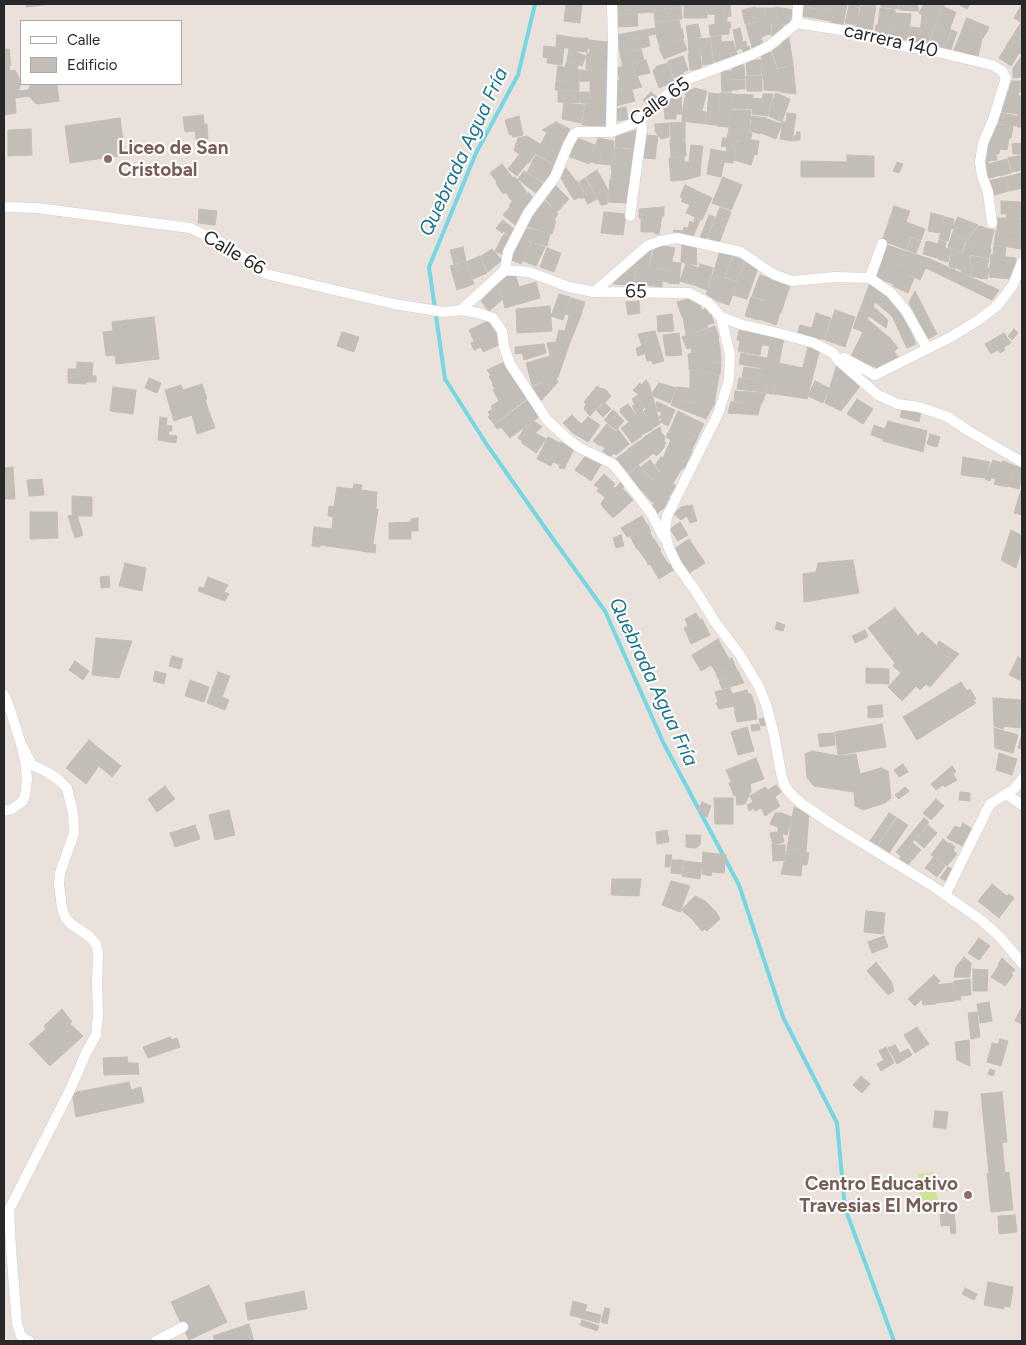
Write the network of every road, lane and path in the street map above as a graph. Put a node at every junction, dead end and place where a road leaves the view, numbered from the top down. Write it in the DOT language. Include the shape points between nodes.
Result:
graph roads {
  1 [pos="612,4"];
  2 [pos="798,4"];
  3 [pos="797,23"];
  4 [pos="641,118"];
  5 [pos="611,132"];
  6 [pos="4,207"];
  7 [pos="630,216"];
  8 [pos="992,223"];
  9 [pos="882,244"];
  10 [pos="1022,262"];
  11 [pos="505,270"];
  12 [pos="870,278"];
  13 [pos="594,292"];
  14 [pos="461,310"];
  15 [pos="721,317"];
  16 [pos="927,348"];
  17 [pos="838,360"];
  18 [pos="1022,462"];
  19 [pos="668,546"];
  20 [pos="4,695"];
  21 [pos="20,744"];
  22 [pos="1022,780"];
  23 [pos="1006,794"];
  24 [pos="1022,805"];
  25 [pos="4,811"];
  26 [pos="945,895"];
  27 [pos="1022,963"];
  28 [pos="183,1327"];
  29 [pos="29,1341"];
  30 [pos="156,1341"];
  1 -- 5 [label="street"];
  2 -- 3 [label="street"];
  3 -- 4 [label="street, Calle 65" via="769,46 683,81"];
  3 -- 8 [label="street, carrera 140" via="860,33 889,44 933,50 992,65 1002,71 1006,78 983,143 980,162"];
  4 -- 5 [label="street, Calle 65"];
  4 -- 7 [label="street"];
  5 -- 11 [label="street, Calle 65" via="574,134 554,177 528,213 508,252"];
  6 -- 14 [label="street, Calle 66" via="38,208 190,228 228,246 266,274 394,304 444,312"];
  9 -- 12 [label="street"];
  10 -- 16 [label="street" via="1013,285 998,305 980,320"];
  11 -- 13 [label="street, 65" via="529,272"];
  11 -- 14 [label="street"];
  12 -- 13 [label="street" via="792,281 772,274 741,252 677,238 647,246"];
  12 -- 16 [label="street" via="891,293 906,311"];
  13 -- 15 [label="street, 65" via="689,292 708,303"];
  14 -- 19 [label="street, Calle 66" via="493,318 502,331 510,364 547,420 580,448 613,464 651,513"];
  15 -- 17 [label="street" via="814,343 833,352"];
  15 -- 19 [label="street" via="730,355 729,380 718,414 667,516"];
  16 -- 17 [label="street" via="875,375 844,358"];
  17 -- 18 [label="street" via="878,395 898,404 948,417"];
  19 -- 26 [label="street, Calle 66" via="677,565 759,687 788,792 832,825"];
  20 -- 21 [label="street"];
  21 -- 25 [label="street" via="25,761 26,796 18,806"];
  21 -- 29 [label="street" via="32,765 67,788 74,833 60,873 62,908 71,924 96,944 98,954 96,1034 9,1210 17,1324 21,1336"];
  22 -- 23 [label="street"];
  23 -- 24 [label="street"];
  23 -- 26 [label="street" via="990,804"];
  26 -- 27 [label="street, Calle 66" via="981,920"];
  28 -- 30 [label="street"];
}
